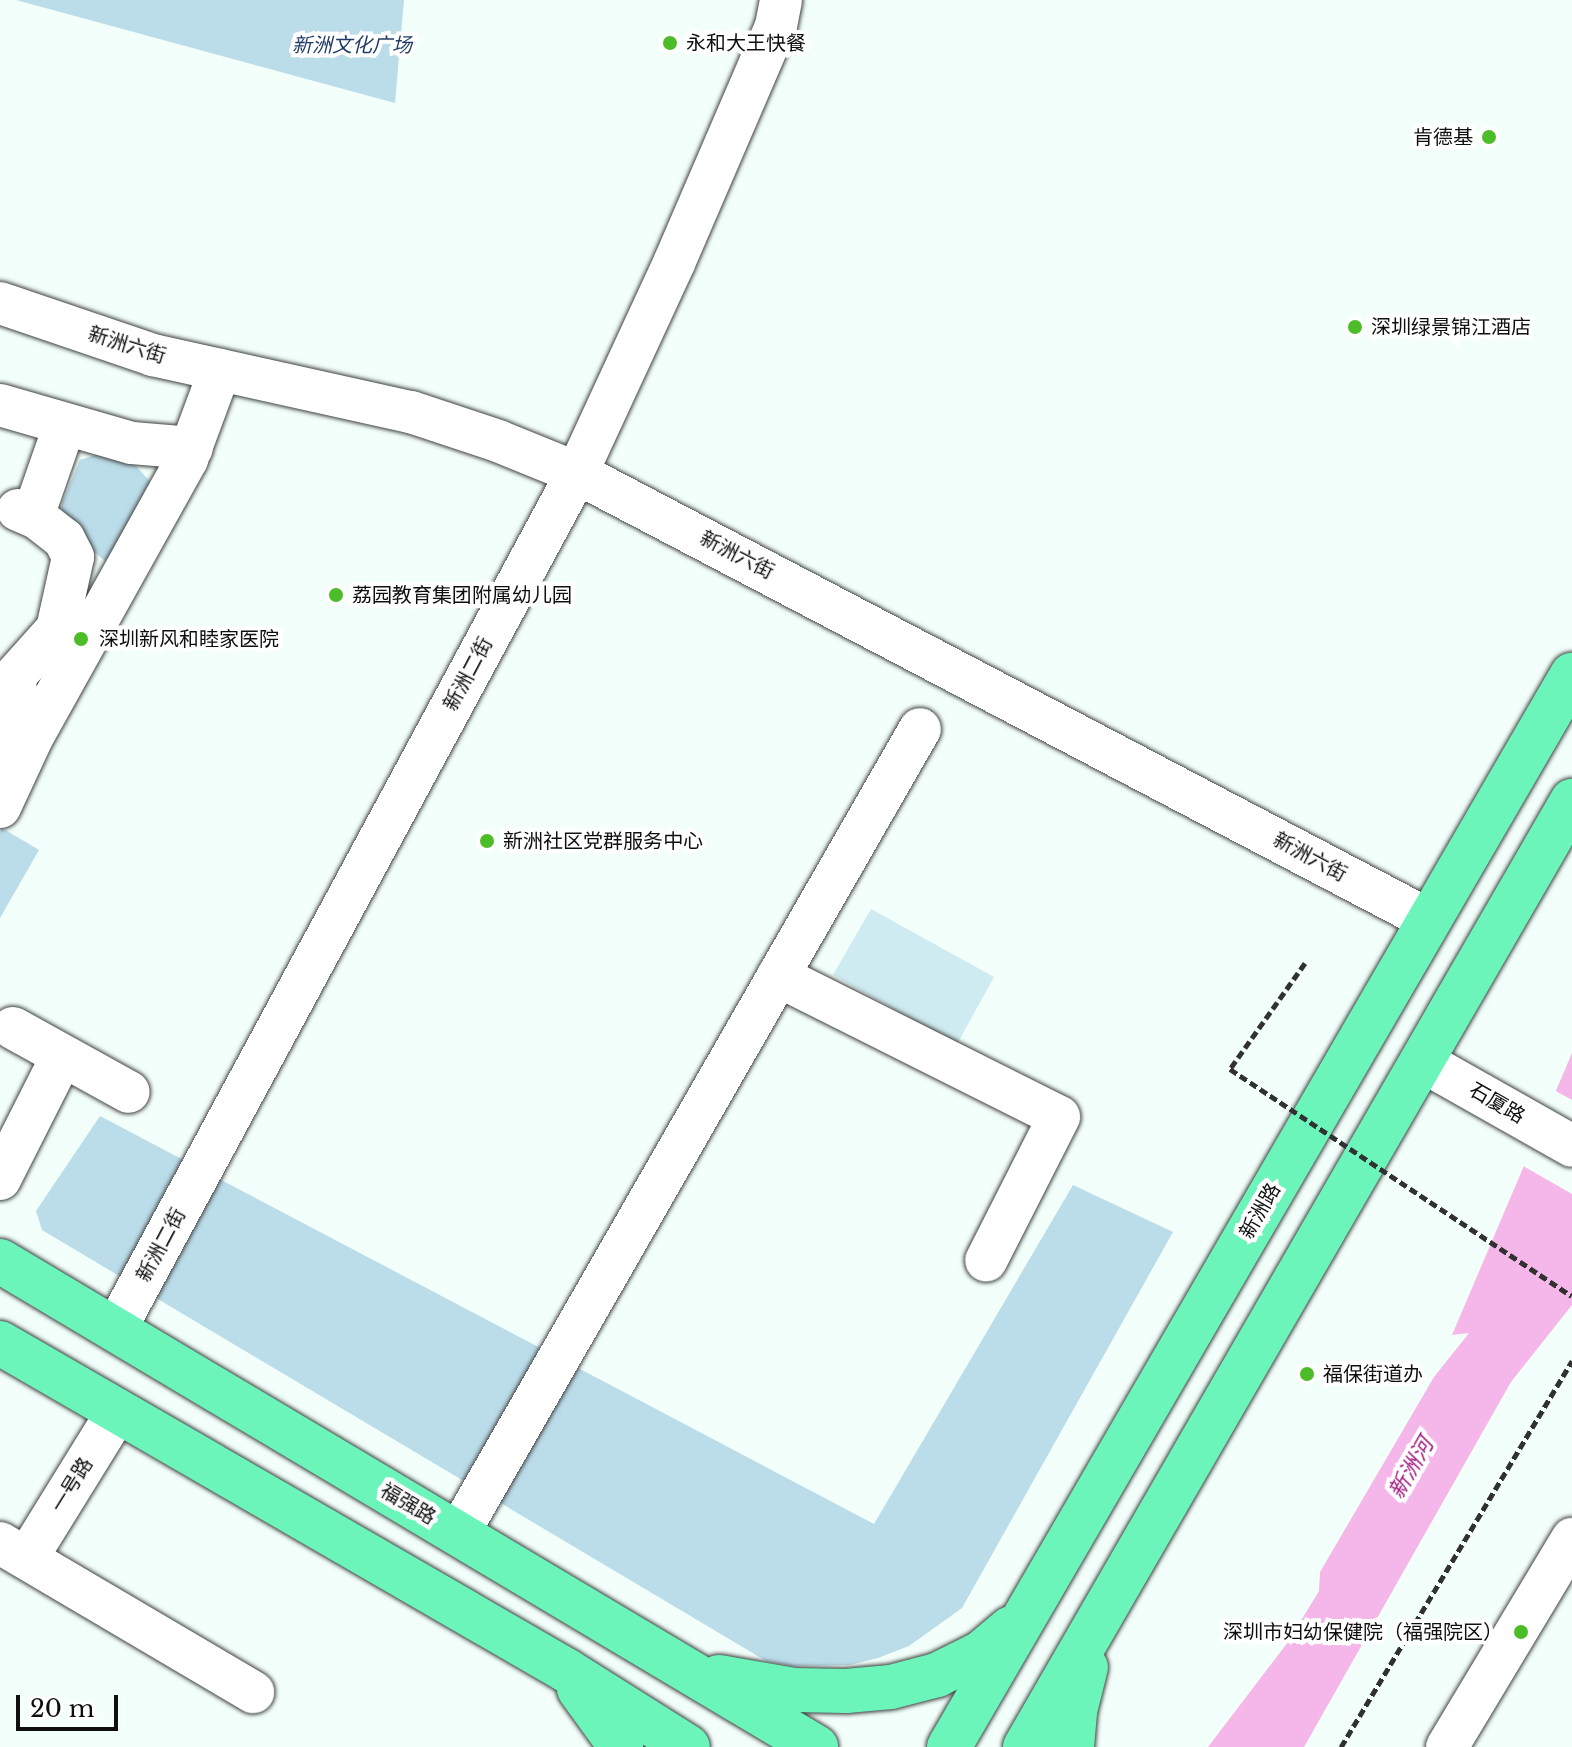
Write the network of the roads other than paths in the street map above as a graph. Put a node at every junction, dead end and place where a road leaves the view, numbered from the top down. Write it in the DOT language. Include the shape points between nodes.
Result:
graph roads {
  1 [pos="781,0"];
  2 [pos="0,303"];
  3 [pos="220,370"];
  4 [pos="0,405"];
  5 [pos="65,424"];
  6 [pos="192,448"];
  7 [pos="577,473"];
  8 [pos="1572,675"];
  9 [pos="920,729"];
  10 [pos="20,764"];
  11 [pos="1572,801"];
  12 [pos="0,807"];
  13 [pos="1429,920"];
  14 [pos="778,976"];
  15 [pos="13,1028"];
  16 [pos="62,1056"];
  17 [pos="1422,1061"];
  18 [pos="129,1092"];
  19 [pos="1572,1146"];
  20 [pos="0,1179"];
  21 [pos="0,1261"];
  22 [pos="986,1261"];
  23 [pos="115,1330"];
  24 [pos="0,1343"];
  25 [pos="117,1412"];
  26 [pos="458,1534"];
  27 [pos="1572,1539"];
  28 [pos="14,1551"];
  29 [pos="1106,1611"];
  30 [pos="1024,1618"];
  31 [pos="686,1669"];
  32 [pos="566,1670"];
  33 [pos="253,1692"];
  34 [pos="803,1744"];
  35 [pos="621,1747"];
  36 [pos="688,1747"];
  37 [pos="949,1747"];
  38 [pos="1025,1747"];
  39 [pos="1072,1747"];
  40 [pos="1447,1747"];
  1 -- 7 [label="street, 新洲二街" via="776,26 674,263"];
  2 -- 3 [label="street, 新洲六街" via="153,355"];
  3 -- 6 [label="street"];
  3 -- 7 [label="street, 新洲六街" via="411,412"];
  4 -- 5 [label="street"];
  5 -- 6 [label="street" via="132,443"];
  5 -- 10 [label="street" via="25,513 64,539 73,557 57,629 15,676"];
  6 -- 10 [label="street"];
  7 -- 13 [label="street, 新洲六街"];
  7 -- 23 [label="street, 新洲二街"];
  8 -- 13 [label="main road, 新洲路"];
  9 -- 14 [label="street"];
  10 -- 12 [label="street"];
  11 -- 17 [label="main road"];
  13 -- 30 [label="main road, 新洲路"];
  14 -- 22 [label="street" via="1059,1117"];
  14 -- 26 [label="street"];
  15 -- 16 [label="street"];
  16 -- 18 [label="street"];
  16 -- 20 [label="street"];
  17 -- 19 [label="street, 石厦路"];
  17 -- 29 [label="main road"];
  21 -- 23 [label="main road, 福强路"];
  23 -- 26 [label="main road, 福强路"];
  24 -- 25 [label="main road"];
  25 -- 28 [label="street, 一号路"];
  25 -- 32 [label="main road"];
  26 -- 31 [label="main road, 福强路"];
  27 -- 40 [label="street"];
  28 -- 33 [label="street"];
  29 -- 38 [label="main road"];
  29 -- 39 [label="main road" via="1084,1673"];
  30 -- 31 [label="main road" via="981,1653 937,1675 891,1687 794,1690"];
  30 -- 37 [label="main road, 新洲路"];
  31 -- 34 [label="main road, 福强路"];
  32 -- 35 [label="main road"];
  32 -- 36 [label="main road"];
}
